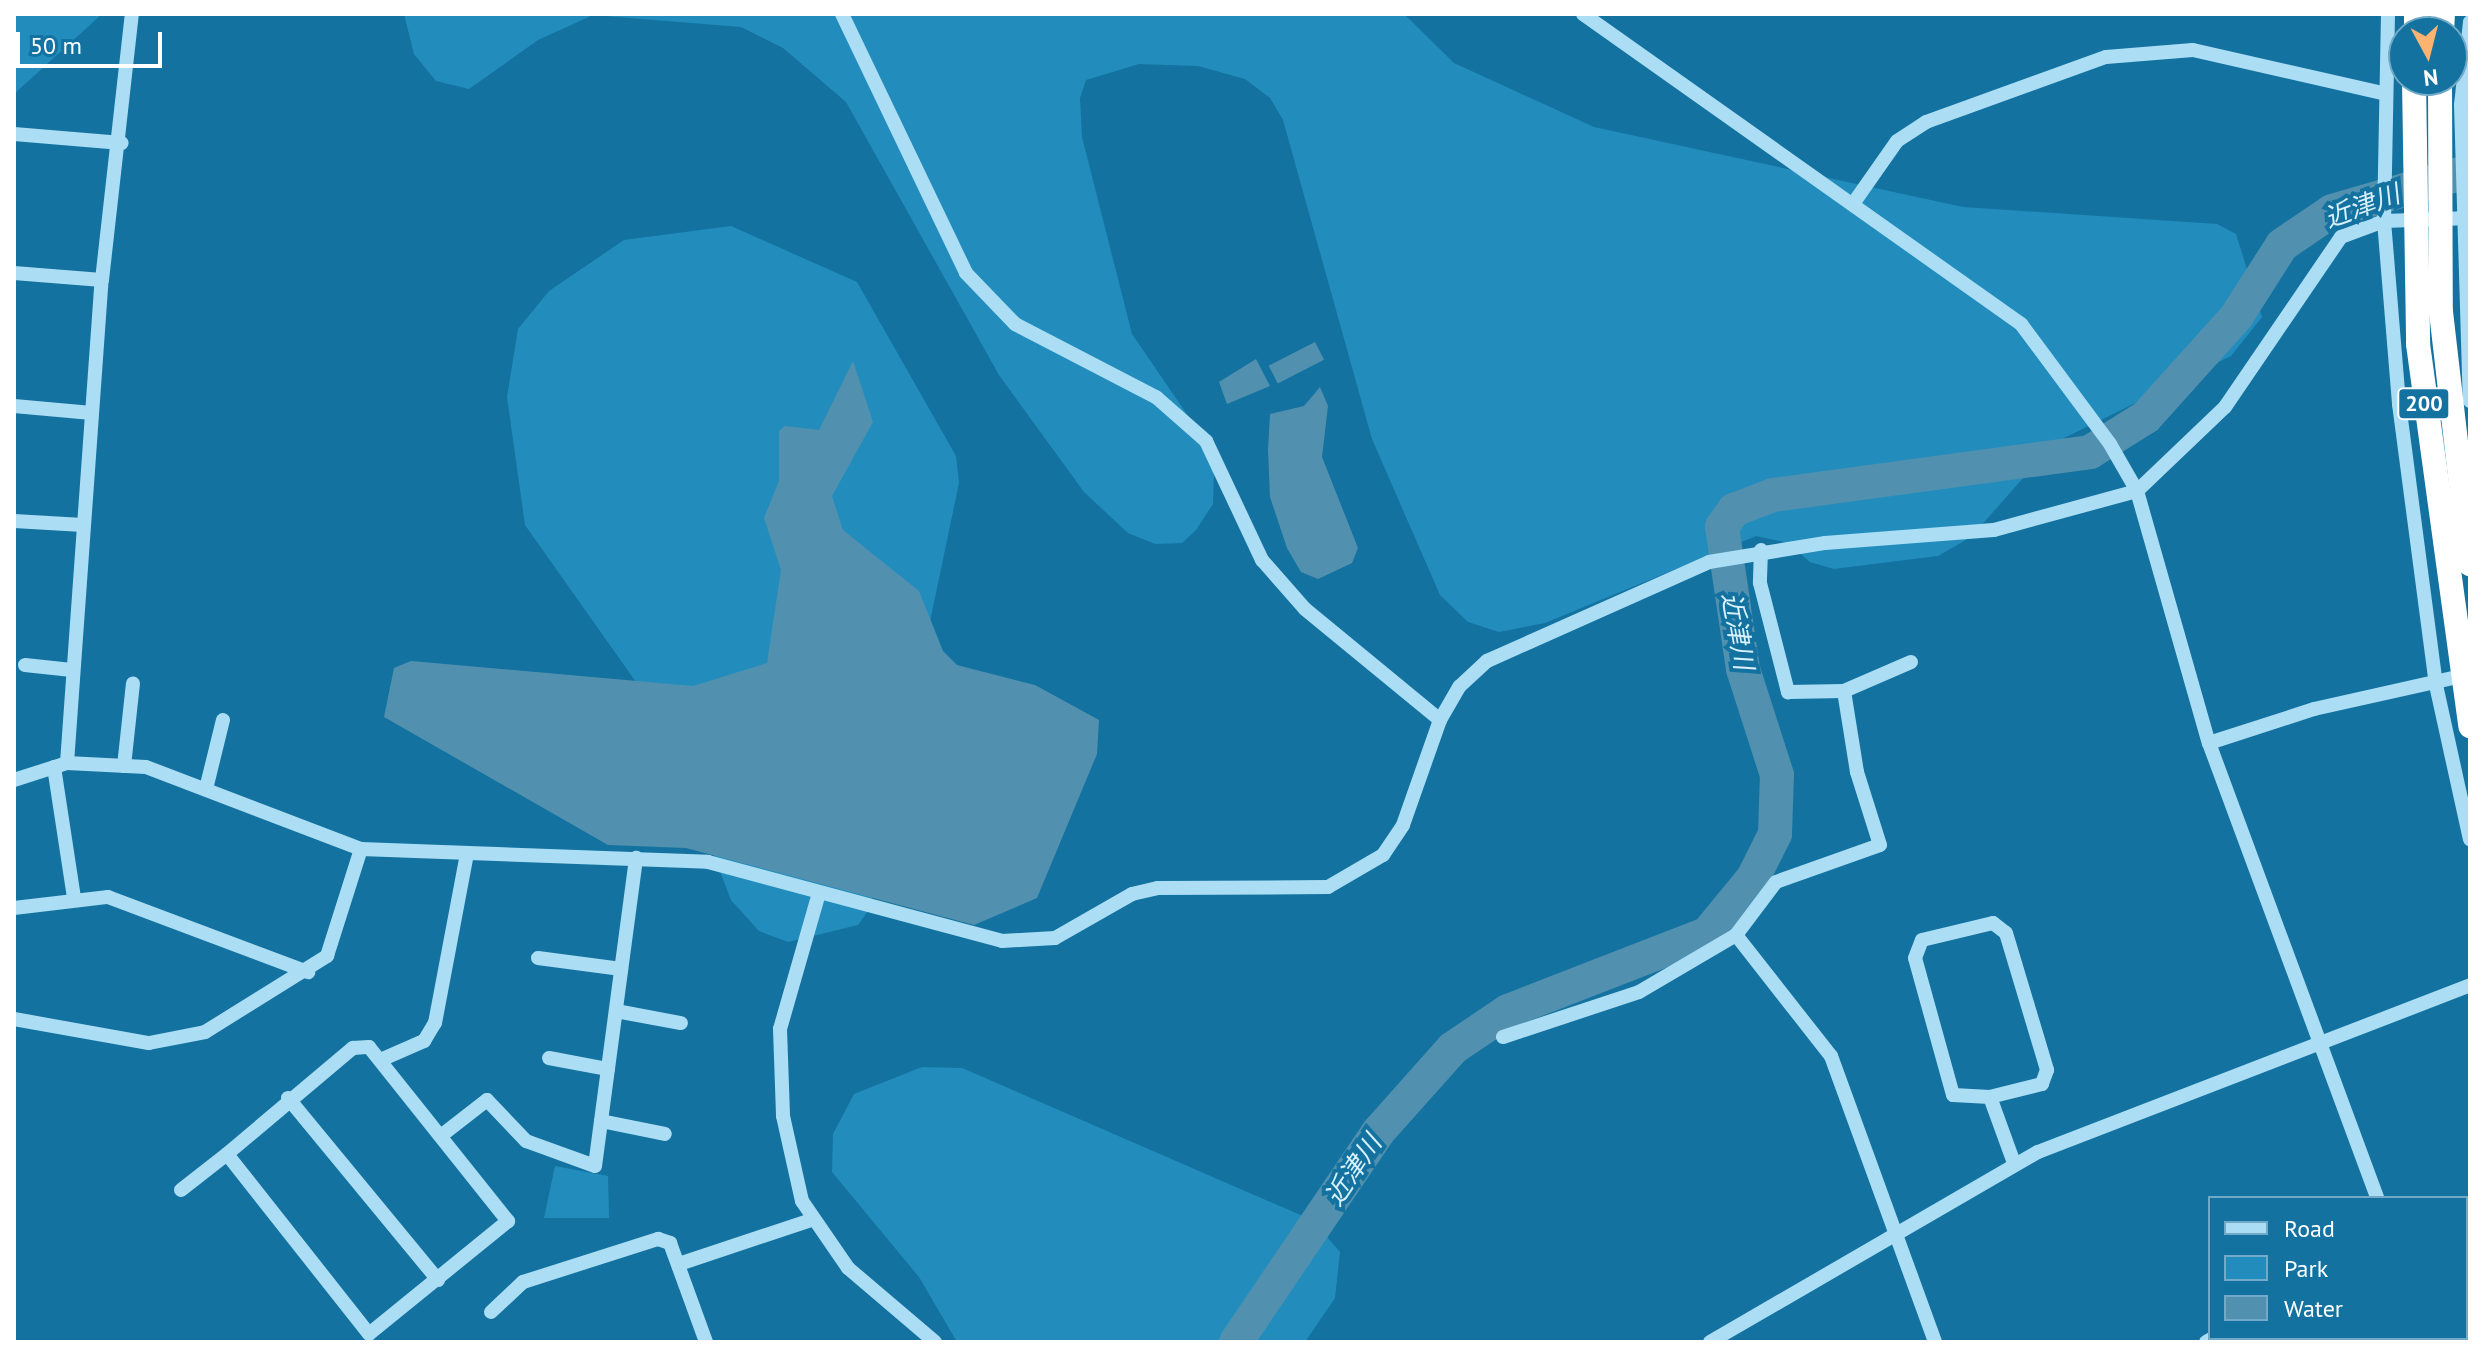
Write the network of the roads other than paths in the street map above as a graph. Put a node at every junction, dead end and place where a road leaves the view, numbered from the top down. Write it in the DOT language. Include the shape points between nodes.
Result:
graph roads {
  1 [pos="132,14"];
  2 [pos="842,14"];
  3 [pos="1583,14"];
  4 [pos="2388,14"];
  5 [pos="2470,22"];
  6 [pos="2386,94"];
  7 [pos="2414,96"];
  8 [pos="2440,96"];
  9 [pos="14,134"];
  10 [pos="122,143"];
  11 [pos="1855,201"];
  12 [pos="2468,218"];
  13 [pos="2384,221"];
  14 [pos="14,273"];
  15 [pos="102,280"];
  16 [pos="2470,401"];
  17 [pos="14,406"];
  18 [pos="92,413"];
  19 [pos="2137,491"];
  20 [pos="14,521"];
  21 [pos="83,525"];
  22 [pos="1761,550"];
  23 [pos="2470,564"];
  24 [pos="1911,662"];
  25 [pos="25,665"];
  26 [pos="72,670"];
  27 [pos="2470,674"];
  28 [pos="133,683"];
  29 [pos="2436,685"];
  30 [pos="1844,691"];
  31 [pos="223,720"];
  32 [pos="1440,720"];
  33 [pos="2470,726"];
  34 [pos="2209,743"];
  35 [pos="61,765"];
  36 [pos="124,766"];
  37 [pos="14,780"];
  38 [pos="207,785"];
  39 [pos="2470,839"];
  40 [pos="361,849"];
  41 [pos="467,854"];
  42 [pos="636,858"];
  43 [pos="819,893"];
  44 [pos="74,897"];
  45 [pos="14,908"];
  46 [pos="1736,935"];
  47 [pos="538,958"];
  48 [pos="621,969"];
  49 [pos="308,972"];
  50 [pos="2470,985"];
  51 [pos="616,1011"];
  52 [pos="14,1019"];
  53 [pos="681,1023"];
  54 [pos="1503,1037"];
  55 [pos="2316,1045"];
  56 [pos="385,1058"];
  57 [pos="549,1058"];
  58 [pos="608,1069"];
  59 [pos="1990,1097"];
  60 [pos="288,1098"];
  61 [pos="601,1121"];
  62 [pos="665,1134"];
  63 [pos="442,1135"];
  64 [pos="227,1154"];
  65 [pos="2014,1163"];
  66 [pos="181,1190"];
  67 [pos="2376,1196"];
  68 [pos="811,1220"];
  69 [pos="1892,1230"];
  70 [pos="679,1264"];
  71 [pos="438,1280"];
  72 [pos="491,1312"];
  73 [pos="367,1338"];
  74 [pos="705,1342"];
  75 [pos="935,1342"];
  76 [pos="1710,1342"];
  77 [pos="1935,1342"];
  1 -- 10 [label="street"];
  2 -- 32 [label="street" via="966,273 1015,324 1156,397 1206,441 1262,560 1305,609"];
  3 -- 11 [label="street"];
  4 -- 6 [label="street"];
  5 -- 12 [label="street" via="2461,105"];
  6 -- 11 [label="street" via="2193,50 2106,57 1926,122 1897,141"];
  6 -- 13 [label="street"];
  7 -- 33 [label="highway, 200, bridge" via="2418,344"];
  8 -- 23 [label="highway, 200, bridge" via="2441,312"];
  9 -- 10 [label="street"];
  10 -- 15 [label="street"];
  11 -- 19 [label="street" via="2021,324 2110,444"];
  12 -- 13 [label="street"];
  12 -- 16 [label="street"];
  13 -- 19 [label="street" via="2341,237 2225,407"];
  13 -- 29 [label="street"];
  14 -- 15 [label="street"];
  15 -- 18 [label="street"];
  17 -- 18 [label="street"];
  18 -- 21 [label="street"];
  19 -- 22 [label="street" via="1994,530"];
  19 -- 34 [label="street"];
  20 -- 21 [label="street"];
  21 -- 26 [label="street"];
  22 -- 30 [label="street" via="1760,583 1788,692"];
  22 -- 32 [label="street" via="1709,562 1487,661 1460,686"];
  24 -- 30 [label="street"];
  25 -- 26 [label="street"];
  26 -- 35 [label="street"];
  27 -- 29 [label="street"];
  28 -- 36 [label="street"];
  29 -- 34 [label="street" via="2314,709"];
  29 -- 39 [label="street"];
  30 -- 46 [label="street" via="1857,772 1880,845 1776,882"];
  31 -- 38 [label="street"];
  32 -- 43 [label="street" via="1390,845 1362,873 1328,887 1158,888 1132,894 1055,938 1030,943"];
  34 -- 55 [label="street"];
  35 -- 36 [label="street"];
  35 -- 37 [label="street"];
  35 -- 44 [label="street"];
  36 -- 38 [label="street"];
  38 -- 40 [label="street"];
  40 -- 41 [label="street"];
  40 -- 49 [label="street" via="327,956"];
  41 -- 42 [label="street"];
  41 -- 56 [label="street" via="435,1023 424,1041"];
  42 -- 43 [label="street" via="708,862"];
  42 -- 48 [label="street"];
  43 -- 68 [label="street" via="780,1029 783,1116"];
  44 -- 45 [label="street"];
  44 -- 49 [label="street" via="150,907"];
  46 -- 54 [label="street" via="1639,992"];
  46 -- 69 [label="street" via="1831,1056"];
  47 -- 48 [label="street"];
  48 -- 51 [label="street"];
  49 -- 52 [label="street" via="181,1040 149,1043"];
  50 -- 55 [label="street"];
  51 -- 53 [label="street"];
  51 -- 58 [label="street"];
  55 -- 65 [label="street"];
  55 -- 67 [label="street"];
  56 -- 60 [label="street" via="369,1047 353,1048"];
  56 -- 63 [label="street"];
  57 -- 58 [label="street"];
  58 -- 61 [label="street"];
  59 -- 59 [label="street" via="2042,1084 2047,1070 2006,933 1993,923 1922,940 1915,958 1953,1095"];
  59 -- 65 [label="street"];
  60 -- 64 [label="street"];
  60 -- 71 [label="street"];
  61 -- 62 [label="street"];
  61 -- 63 [label="street" via="595,1166 526,1141 487,1100"];
  63 -- 71 [label="street" via="508,1221"];
  64 -- 66 [label="street"];
  64 -- 73 [label="street"];
  65 -- 69 [label="street"];
  68 -- 70 [label="street"];
  68 -- 75 [label="street" via="848,1268"];
  69 -- 76 [label="street"];
  69 -- 77 [label="street"];
  70 -- 72 [label="street" via="670,1243 658,1239 523,1282"];
  70 -- 74 [label="street"];
  71 -- 73 [label="street"];
}
